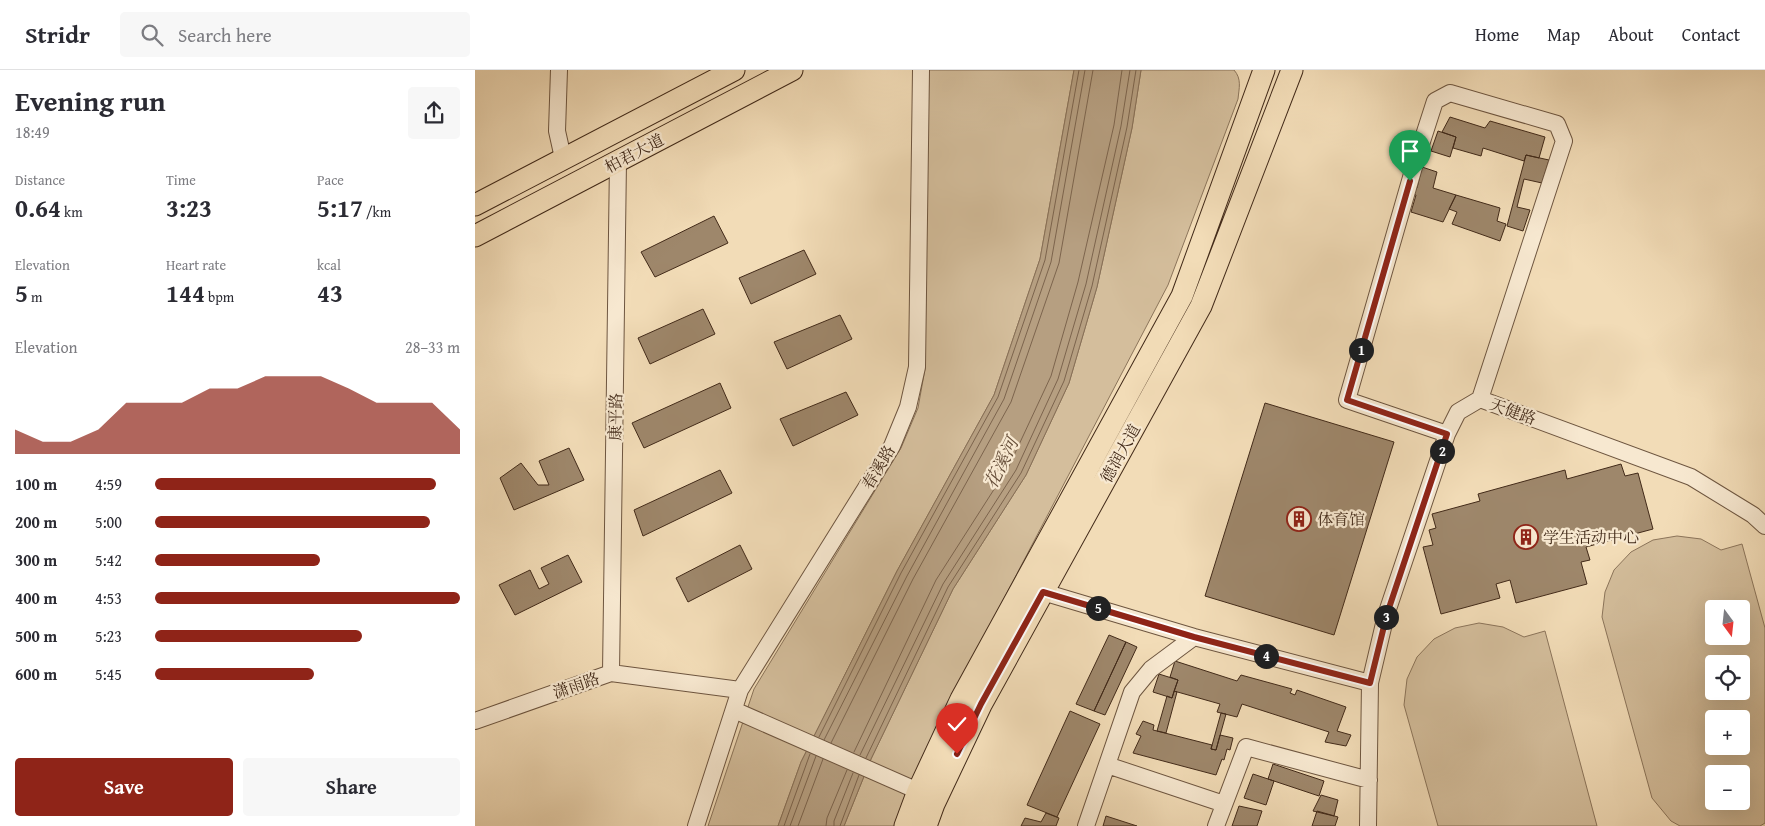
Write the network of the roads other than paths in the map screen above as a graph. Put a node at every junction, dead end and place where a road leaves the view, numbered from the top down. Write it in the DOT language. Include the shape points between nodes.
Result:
graph roads {
  1 [pos="559,70"];
  2 [pos="734,70"];
  3 [pos="792,70"];
  4 [pos="921,70"];
  5 [pos="1264,70"];
  6 [pos="1291,70"];
  7 [pos="563,158"];
  8 [pos="618,161"];
  9 [pos="475,204"];
  10 [pos="475,236"];
  11 [pos="1480,399"];
  12 [pos="1447,434"];
  13 [pos="1765,526"];
  14 [pos="1043,592"];
  15 [pos="1194,637"];
  16 [pos="611,673"];
  17 [pos="1370,683"];
  18 [pos="740,690"];
  19 [pos="734,710"];
  20 [pos="475,721"];
  21 [pos="1107,765"];
  22 [pos="1369,780"];
  23 [pos="909,787"];
  24 [pos="1224,804"];
  25 [pos="696,826"];
  26 [pos="905,826"];
  27 [pos="926,826"];
  28 [pos="1086,826"];
  29 [pos="1216,826"];
  30 [pos="1368,826"];
  1 -- 7 [label="street" via="557,131"];
  2 -- 7 [label="main road, 柏君大道"];
  3 -- 8 [label="main road, 柏君大道"];
  4 -- 18 [label="street, 春溪路" via="917,367 908,407 892,446"];
  5 -- 23 [label="main road, 德润大道" via="1182,296 961,699"];
  6 -- 14 [label="main road, 德润大道" via="1201,306"];
  7 -- 9 [label="main road, 柏君大道"];
  8 -- 10 [label="main road, 柏君大道"];
  8 -- 16 [label="street, 康平路"];
  11 -- 12 [label="street, 天健路" via="1458,412"];
  11 -- 12 [label="street" via="1564,141 1557,124 1450,93 1435,101 1347,400"];
  11 -- 13 [label="street, 天健路" via="1691,477 1753,515"];
  12 -- 17 [label="street, 天健路" via="1387,614"];
  14 -- 15 [label="street"];
  14 -- 27 [label="main road, 德润大道" via="981,704"];
  15 -- 17 [label="street"];
  15 -- 21 [label="street" via="1151,669 1133,692"];
  16 -- 18 [label="street, 潇雨路"];
  16 -- 20 [label="street, 潇雨路"];
  17 -- 22 [label="street, 天健路"];
  18 -- 19 [label="street, 春溪路"];
  19 -- 23 [label="street"];
  19 -- 25 [label="street, 春溪路"];
  21 -- 24 [label="street"];
  21 -- 28 [label="street"];
  22 -- 24 [label="street" via="1246,747"];
  22 -- 30 [label="street, 天健路"];
  23 -- 26 [label="main road, 德润大道"];
  24 -- 29 [label="street"];
}
